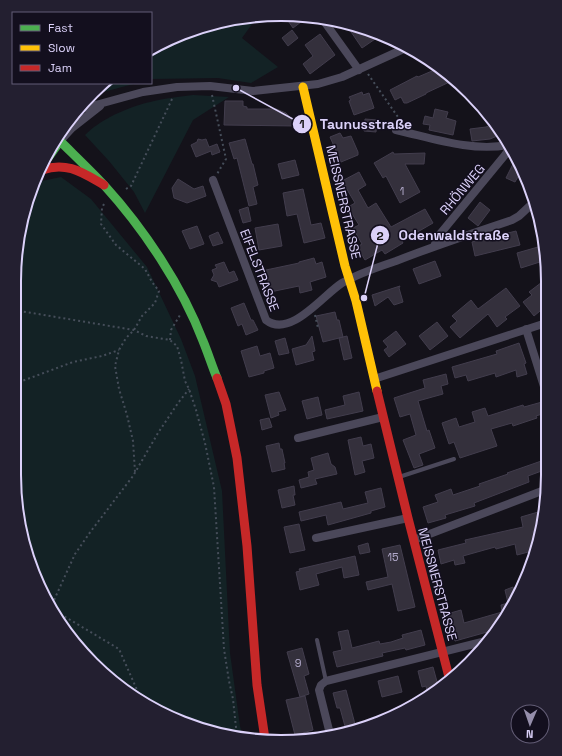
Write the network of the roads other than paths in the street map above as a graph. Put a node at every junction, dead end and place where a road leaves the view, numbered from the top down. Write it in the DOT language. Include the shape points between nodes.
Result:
graph roads {
  1 [pos="327,25"];
  2 [pos="401,50"];
  3 [pos="361,69"];
  4 [pos="303,86"];
  5 [pos="104,103"];
  6 [pos="89,107"];
  7 [pos="70,130"];
  8 [pos="396,130"];
  9 [pos="61,142"];
  10 [pos="503,146"];
  11 [pos="506,152"];
  12 [pos="48,167"];
  13 [pos="213,180"];
  14 [pos="104,185"];
  15 [pos="530,206"];
  16 [pos="434,246"];
  17 [pos="350,280"];
  18 [pos="541,324"];
  19 [pos="526,329"];
  20 [pos="541,377"];
  21 [pos="374,379"];
  22 [pos="383,417"];
  23 [pos="298,438"];
  24 [pos="454,459"];
  25 [pos="398,478"];
  26 [pos="540,492"];
  27 [pos="408,518"];
  28 [pos="316,538"];
  29 [pos="414,540"];
  30 [pos="317,640"];
  31 [pos="479,643"];
  32 [pos="442,651"];
  33 [pos="448,673"];
  34 [pos="326,681"];
  35 [pos="329,731"];
  36 [pos="264,734"];
  1 -- 3 [label="street"];
  2 -- 3 [label="street"];
  3 -- 4 [label="street" via="330,81"];
  4 -- 5 [label="street" via="253,91 210,86 178,87 143,92"];
  4 -- 17 [label="main road, MEISSNERSTRASSE"];
  5 -- 6 [label="street"];
  5 -- 7 [label="street"];
  8 -- 10 [label="street" via="479,147"];
  9 -- 14 [label="main road"];
  11 -- 16 [label="street, RHÖNWEG" via="440,234"];
  12 -- 14 [label="main road" via="62,165"];
  13 -- 17 [label="street, EIFELSTRASSE" via="263,313 271,324 286,324 309,311 334,289"];
  14 -- 36 [label="main road" via="159,256 188,308 203,340 226,404 237,458 247,546 257,685"];
  15 -- 16 [label="street" via="512,220"];
  16 -- 17 [label="street"];
  17 -- 21 [label="main road, MEISSNERSTRASSE"];
  18 -- 19 [label="street"];
  19 -- 20 [label="street"];
  19 -- 21 [label="street"];
  21 -- 22 [label="main road, MEISSNERSTRASSE"];
  22 -- 23 [label="street"];
  22 -- 25 [label="main road, MEISSNERSTRASSE"];
  24 -- 25 [label="lane"];
  25 -- 27 [label="main road, MEISSNERSTRASSE"];
  26 -- 29 [label="street"];
  27 -- 28 [label="street, MEISSNERSTRASSE"];
  27 -- 29 [label="main road, MEISSNERSTRASSE"];
  29 -- 32 [label="main road, MEISSNERSTRASSE"];
  30 -- 34 [label="lane"];
  31 -- 32 [label="street"];
  32 -- 33 [label="main road, MEISSNERSTRASSE"];
  32 -- 34 [label="street"];
  34 -- 35 [label="street" via="319,690"];
}
